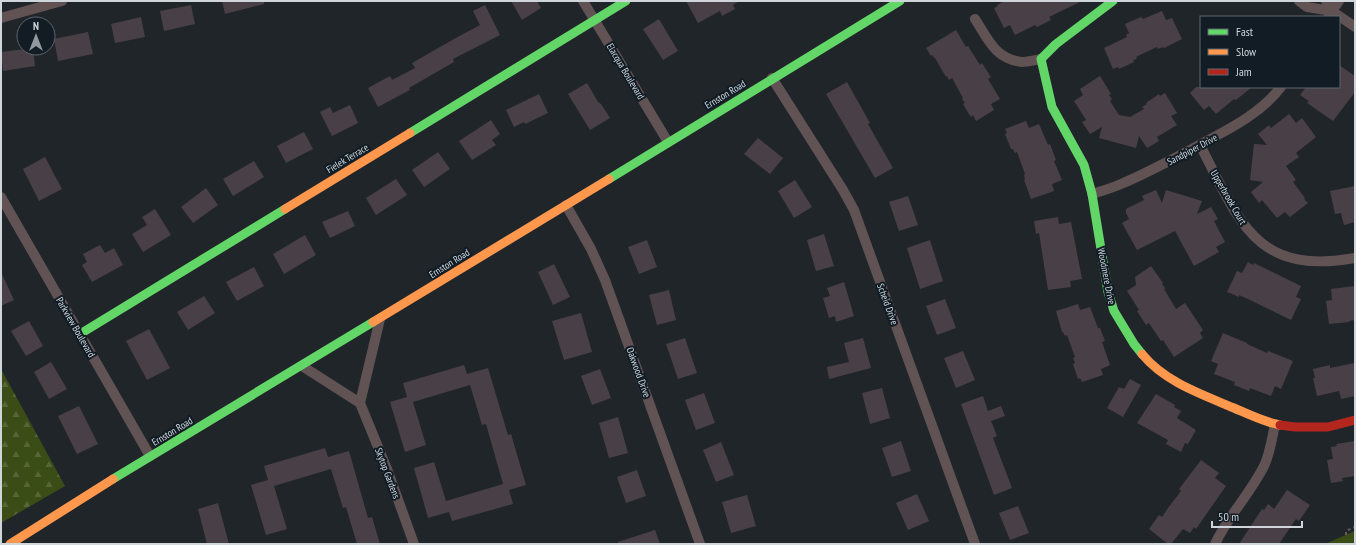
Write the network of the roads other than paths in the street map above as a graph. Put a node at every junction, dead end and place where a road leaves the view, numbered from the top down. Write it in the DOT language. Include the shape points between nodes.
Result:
graph roads {
  1 [pos="62,1"];
  2 [pos="584,1"];
  3 [pos="626,1"];
  4 [pos="900,1"];
  5 [pos="1115,1"];
  6 [pos="1299,1"];
  7 [pos="1326,1"];
  8 [pos="1339,1"];
  9 [pos="1330,14"];
  10 [pos="1,18"];
  11 [pos="975,19"];
  12 [pos="1340,19"];
  13 [pos="595,20"];
  14 [pos="1355,27"];
  15 [pos="1041,59"];
  16 [pos="772,78"];
  17 [pos="1280,88"];
  18 [pos="668,142"];
  19 [pos="1200,145"];
  20 [pos="1092,194"];
  21 [pos="1,197"];
  22 [pos="566,205"];
  23 [pos="1355,258"];
  24 [pos="380,319"];
  25 [pos="80,334"];
  26 [pos="302,366"];
  27 [pos="360,403"];
  28 [pos="1355,420"];
  29 [pos="1275,424"];
  30 [pos="150,456"];
  31 [pos="10,544"];
  32 [pos="414,544"];
  33 [pos="700,544"];
  34 [pos="975,544"];
  35 [pos="1215,544"];
  1 -- 10 [label="street"];
  2 -- 13 [label="street, Elacqua Boulevard"];
  3 -- 13 [label="street, Fielek Terrace"];
  4 -- 16 [label="street, Ernston Road"];
  5 -- 15 [label="street" via="1056,44"];
  6 -- 9 [label="street" via="1307,7"];
  7 -- 9 [label="street"];
  8 -- 9 [label="street"];
  11 -- 15 [label="street" via="995,50 1008,59 1023,62"];
  12 -- 14 [label="street"];
  13 -- 18 [label="street, Elacqua Boulevard"];
  13 -- 25 [label="street, Fielek Terrace"];
  15 -- 20 [label="street, Woodmere Drive" via="1052,107 1084,165"];
  16 -- 18 [label="street, Ernston Road"];
  16 -- 34 [label="street, Scheid Drive" via="854,210"];
  17 -- 19 [label="street, Sandpiper Drive" via="1264,105 1244,120"];
  18 -- 22 [label="street, Ernston Road"];
  19 -- 20 [label="street, Sandpiper Drive" via="1127,182"];
  19 -- 23 [label="street, Upperbrook Court" via="1237,215 1260,243 1290,259 1306,262"];
  20 -- 29 [label="street, Woodmere Drive" via="1108,292 1114,311 1134,344 1147,360 1167,377 1189,389"];
  21 -- 25 [label="street, Parkview Boulevard"];
  22 -- 24 [label="street, Ernston Road"];
  22 -- 33 [label="street, Oakwood Drive" via="591,249 610,293"];
  24 -- 26 [label="street, Ernston Road"];
  24 -- 27 [label="street"];
  25 -- 30 [label="street, Parkview Boulevard"];
  26 -- 27 [label="street"];
  26 -- 30 [label="street, Ernston Road"];
  27 -- 32 [label="street, Skytop Gardens"];
  28 -- 29 [label="street, Woodmere Drive" via="1328,427"];
  29 -- 35 [label="street" via="1265,464"];
  30 -- 31 [label="street, Ernston Road"];
}
